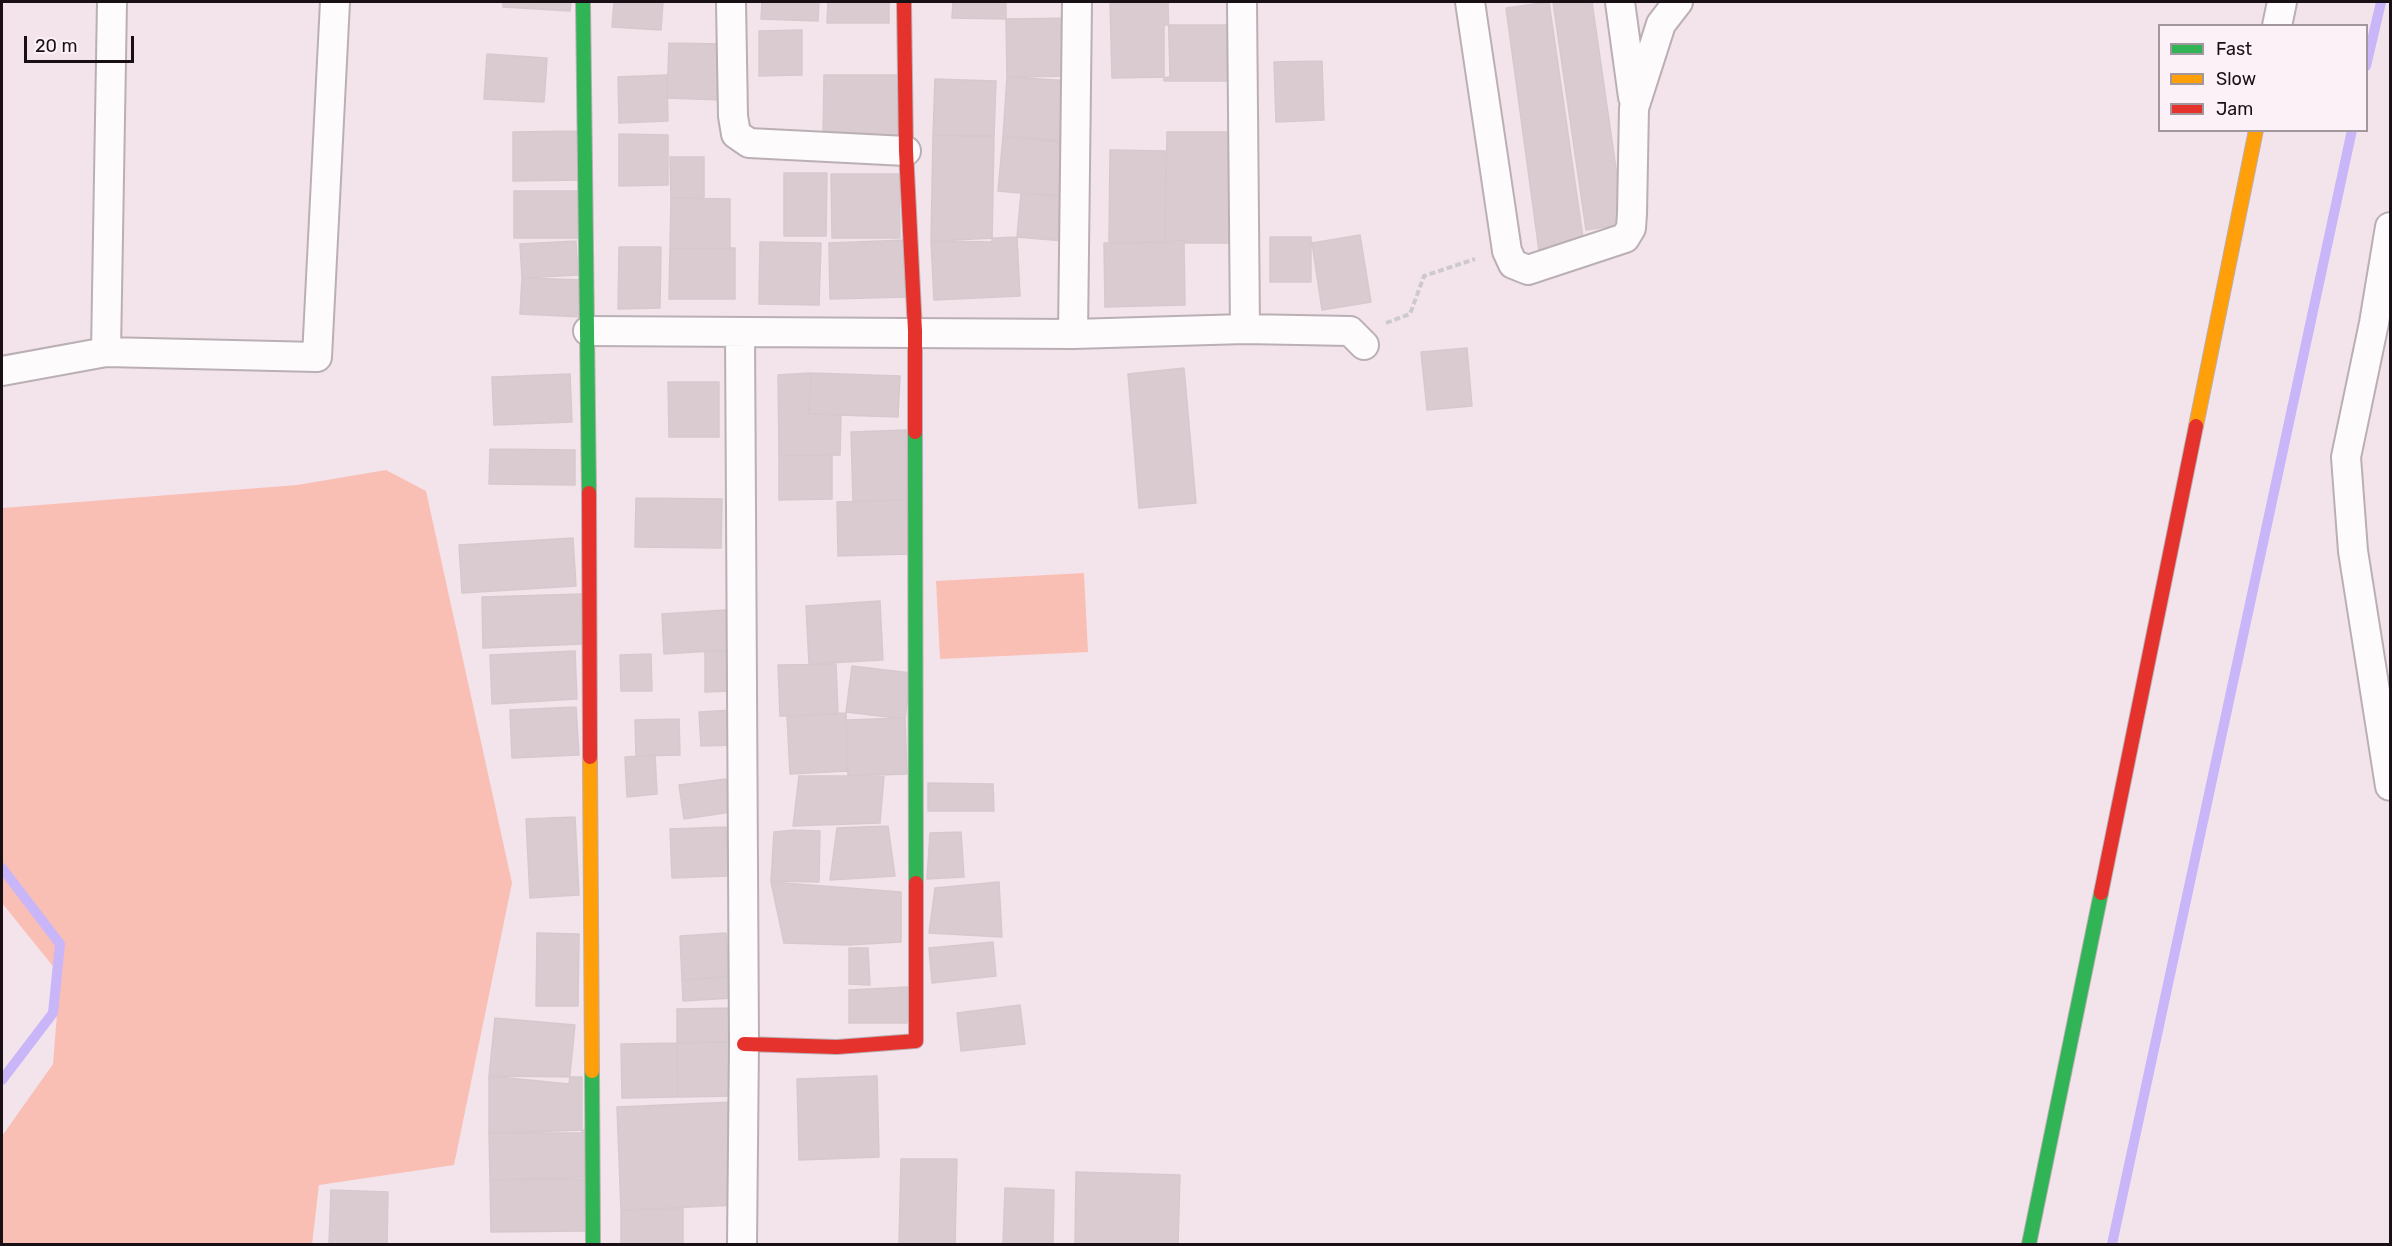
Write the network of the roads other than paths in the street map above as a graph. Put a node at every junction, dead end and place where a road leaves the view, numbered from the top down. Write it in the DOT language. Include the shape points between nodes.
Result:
graph roads {
  1 [pos="112,2"];
  2 [pos="334,2"];
  3 [pos="583,2"];
  4 [pos="731,2"];
  5 [pos="904,2"];
  6 [pos="1077,2"];
  7 [pos="1242,2"];
  8 [pos="1470,2"];
  9 [pos="1620,2"];
  10 [pos="1678,2"];
  11 [pos="2282,2"];
  12 [pos="2277,24"];
  13 [pos="1634,108"];
  14 [pos="2256,132"];
  15 [pos="906,151"];
  16 [pos="2391,226"];
  17 [pos="1245,329"];
  18 [pos="588,331"];
  19 [pos="915,331"];
  20 [pos="740,333"];
  21 [pos="1073,334"];
  22 [pos="1357,338"];
  23 [pos="106,352"];
  24 [pos="2,371"];
  25 [pos="2391,786"];
  26 [pos="744,1044"];
  27 [pos="593,1245"];
  28 [pos="742,1245"];
  29 [pos="2029,1245"];
  1 -- 23 [label="street"];
  2 -- 23 [label="street" via="317,357"];
  3 -- 18 [label="street"];
  4 -- 15 [label="street" via="736,134 749,143"];
  5 -- 15 [label="street"];
  6 -- 21 [label="street"];
  7 -- 17 [label="street"];
  8 -- 13 [label="street" via="1507,251 1514,264 1528,270 1625,238 1632,214"];
  9 -- 13 [label="street"];
  10 -- 13 [label="street" via="1661,24"];
  11 -- 12 [label="street"];
  14 -- 29 [label="street"];
  15 -- 19 [label="street"];
  16 -- 25 [label="street" via="2346,457 2353,551"];
  17 -- 21 [label="street"];
  17 -- 22 [label="street"];
  18 -- 20 [label="street"];
  18 -- 27 [label="street"];
  19 -- 20 [label="street"];
  19 -- 21 [label="street"];
  19 -- 26 [label="street" via="916,1041 837,1047"];
  20 -- 26 [label="street"];
  23 -- 24 [label="street"];
  26 -- 28 [label="street"];
}
